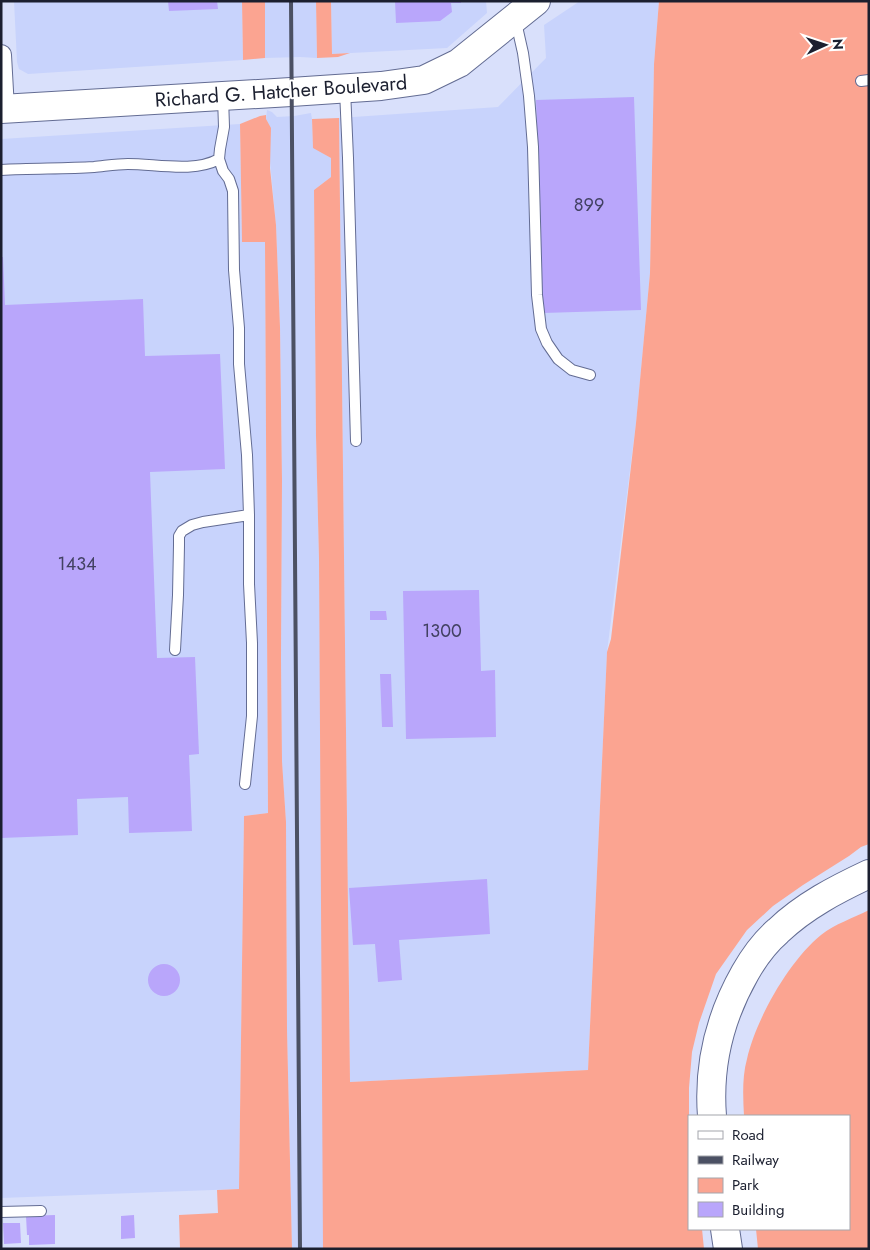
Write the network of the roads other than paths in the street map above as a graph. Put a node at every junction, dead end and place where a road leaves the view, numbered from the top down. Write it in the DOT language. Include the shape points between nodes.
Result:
graph roads {
  1 [pos="536,1"];
  2 [pos="514,10"];
  3 [pos="1,55"];
  4 [pos="345,88"];
  5 [pos="223,96"];
  6 [pos="2,109"];
  7 [pos="219,160"];
  8 [pos="1,170"];
  9 [pos="590,375"];
  10 [pos="356,441"];
  11 [pos="249,515"];
  12 [pos="175,650"];
  13 [pos="245,784"];
  14 [pos="869,874"];
  15 [pos="712,1115"];
  16 [pos="42,1211"];
  17 [pos="1,1212"];
  18 [pos="725,1230"];
  19 [pos="728,1249"];
  1 -- 2 [label="main road, Richard G. Hatcher Boulevard"];
  2 -- 4 [label="main road, Richard G. Hatcher Boulevard" via="459,62 424,80"];
  2 -- 9 [label="lane" via="523,54 533,147 536,295 541,329 558,359 572,370"];
  3 -- 6 [label="street"];
  4 -- 5 [label="main road, Richard G. Hatcher Boulevard"];
  4 -- 10 [label="lane"];
  5 -- 6 [label="main road, Richard G. Hatcher Boulevard"];
  5 -- 7 [label="lane" via="224,126"];
  7 -- 8 [label="lane" via="203,166 127,164"];
  7 -- 11 [label="lane" via="233,191 234,270"];
  11 -- 12 [label="lane" via="192,525 179,536"];
  11 -- 13 [label="lane" via="252,716"];
  14 -- 15 [label="main road" via="801,912 764,945 751,963 728,1008 716,1046"];
  16 -- 17 [label="lane"];
  18 -- 19 [label="main road"];
}
